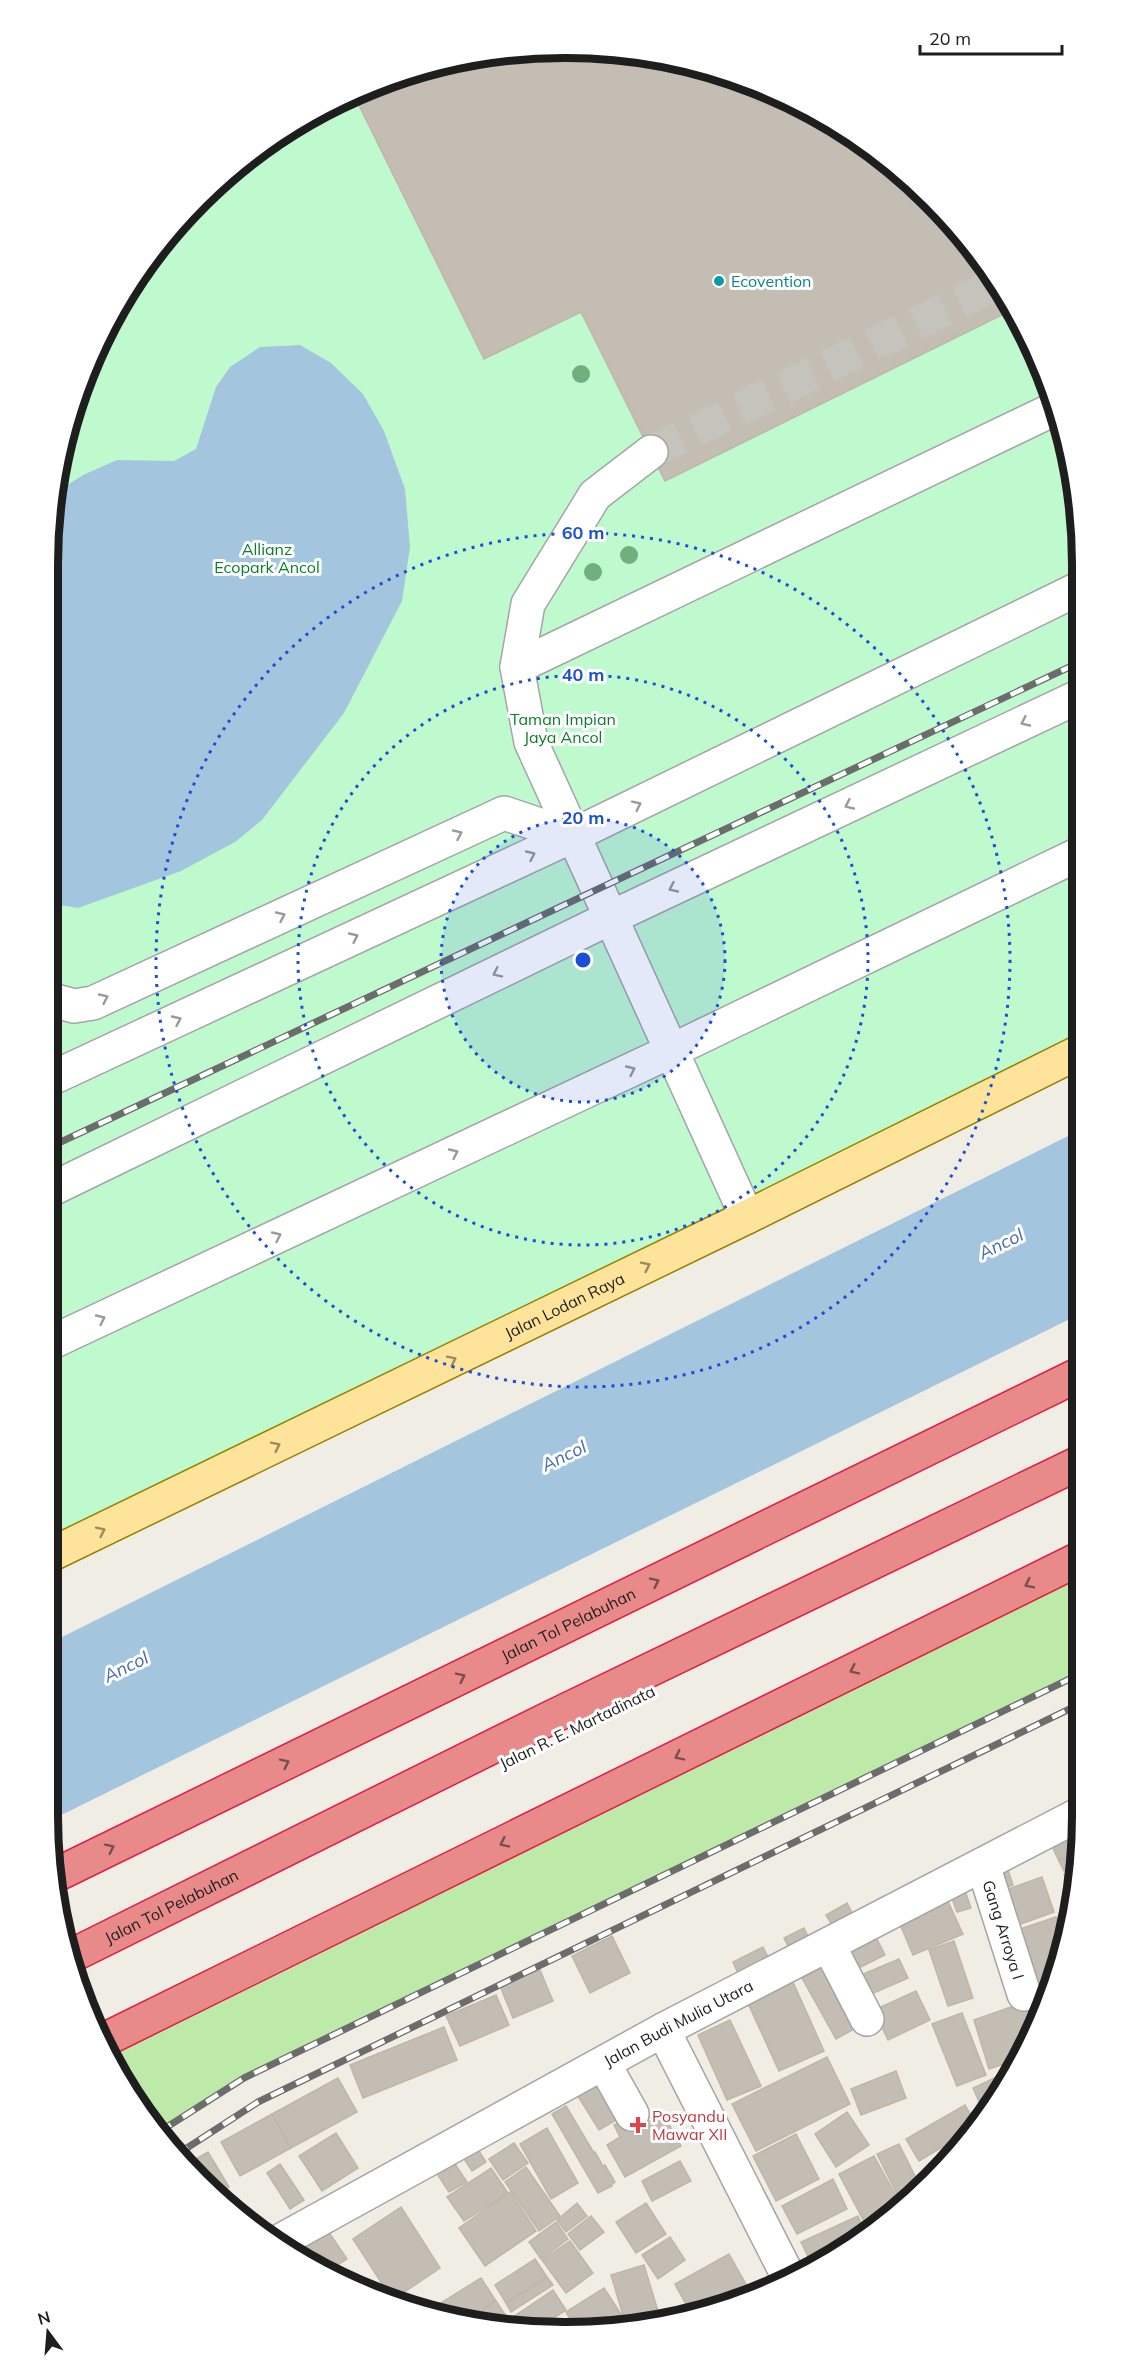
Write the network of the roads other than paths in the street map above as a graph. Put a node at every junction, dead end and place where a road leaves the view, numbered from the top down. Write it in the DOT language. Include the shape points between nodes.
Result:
graph roads {
  1 [pos="1048,412"];
  2 [pos="651,452"];
  3 [pos="1072,593"];
  4 [pos="517,667"];
  5 [pos="1072,700"];
  6 [pos="572,836"];
  7 [pos="1072,857"];
  8 [pos="610,918"];
  9 [pos="58,1002"];
  10 [pos="671,1051"];
  11 [pos="1072,1055"];
  12 [pos="58,1075"];
  13 [pos="58,1186"];
  14 [pos="747,1217"];
  15 [pos="58,1339"];
  16 [pos="1072,1378"];
  17 [pos="1072,1466"];
  18 [pos="1072,1487"];
  19 [pos="58,1551"];
  20 [pos="1072,1562"];
  21 [pos="1072,1819"];
  22 [pos="984,1865"];
  23 [pos="62,1872"];
  24 [pos="829,1946"];
  25 [pos="78,1953"];
  26 [pos="82,1968"];
  27 [pos="1024,1994"];
  28 [pos="867,2019"];
  29 [pos="663,2030"];
  30 [pos="110,2037"];
  31 [pos="604,2064"];
  32 [pos="632,2114"];
  33 [pos="286,2238"];
  34 [pos="785,2271"];
  1 -- 4 [label="street"];
  2 -- 4 [label="street" via="595,495 528,604"];
  6 -- 3 [label="street, one-way"];
  4 -- 6 [label="street" via="531,742"];
  5 -- 8 [label="street, one-way"];
  6 -- 8 [label="street"];
  9 -- 6 [label="street, one-way" via="74,1006 93,1003 504,813"];
  12 -- 6 [label="street, one-way"];
  7 -- 10 [label="street"];
  8 -- 10 [label="street"];
  8 -- 13 [label="street, one-way"];
  10 -- 14 [label="street"];
  15 -- 10 [label="street, one-way"];
  11 -- 14 [label="main road, Jalan Lodan Raya"];
  19 -- 14 [label="main road, Jalan Lodan Raya, one-way"];
  23 -- 16 [label="highway, Jalan Tol Pelabuhan, one-way"];
  17 -- 25 [label="highway, Jalan Tol Pelabuhan" via="552,1717"];
  18 -- 26 [label="highway, Jalan R. E. Martadinata"];
  20 -- 30 [label="highway, one-way"];
  21 -- 22 [label="street, Jalan Budi Mulia Utara"];
  22 -- 24 [label="street, Jalan Budi Mulia Utara"];
  22 -- 27 [label="street, Gang Arroya I"];
  24 -- 28 [label="street"];
  24 -- 29 [label="street, Jalan Budi Mulia Utara"];
  29 -- 31 [label="street, Jalan Budi Mulia Utara"];
  29 -- 34 [label="street"];
  31 -- 32 [label="street"];
  31 -- 33 [label="street, Jalan Budi Mulia Utara"];
}
